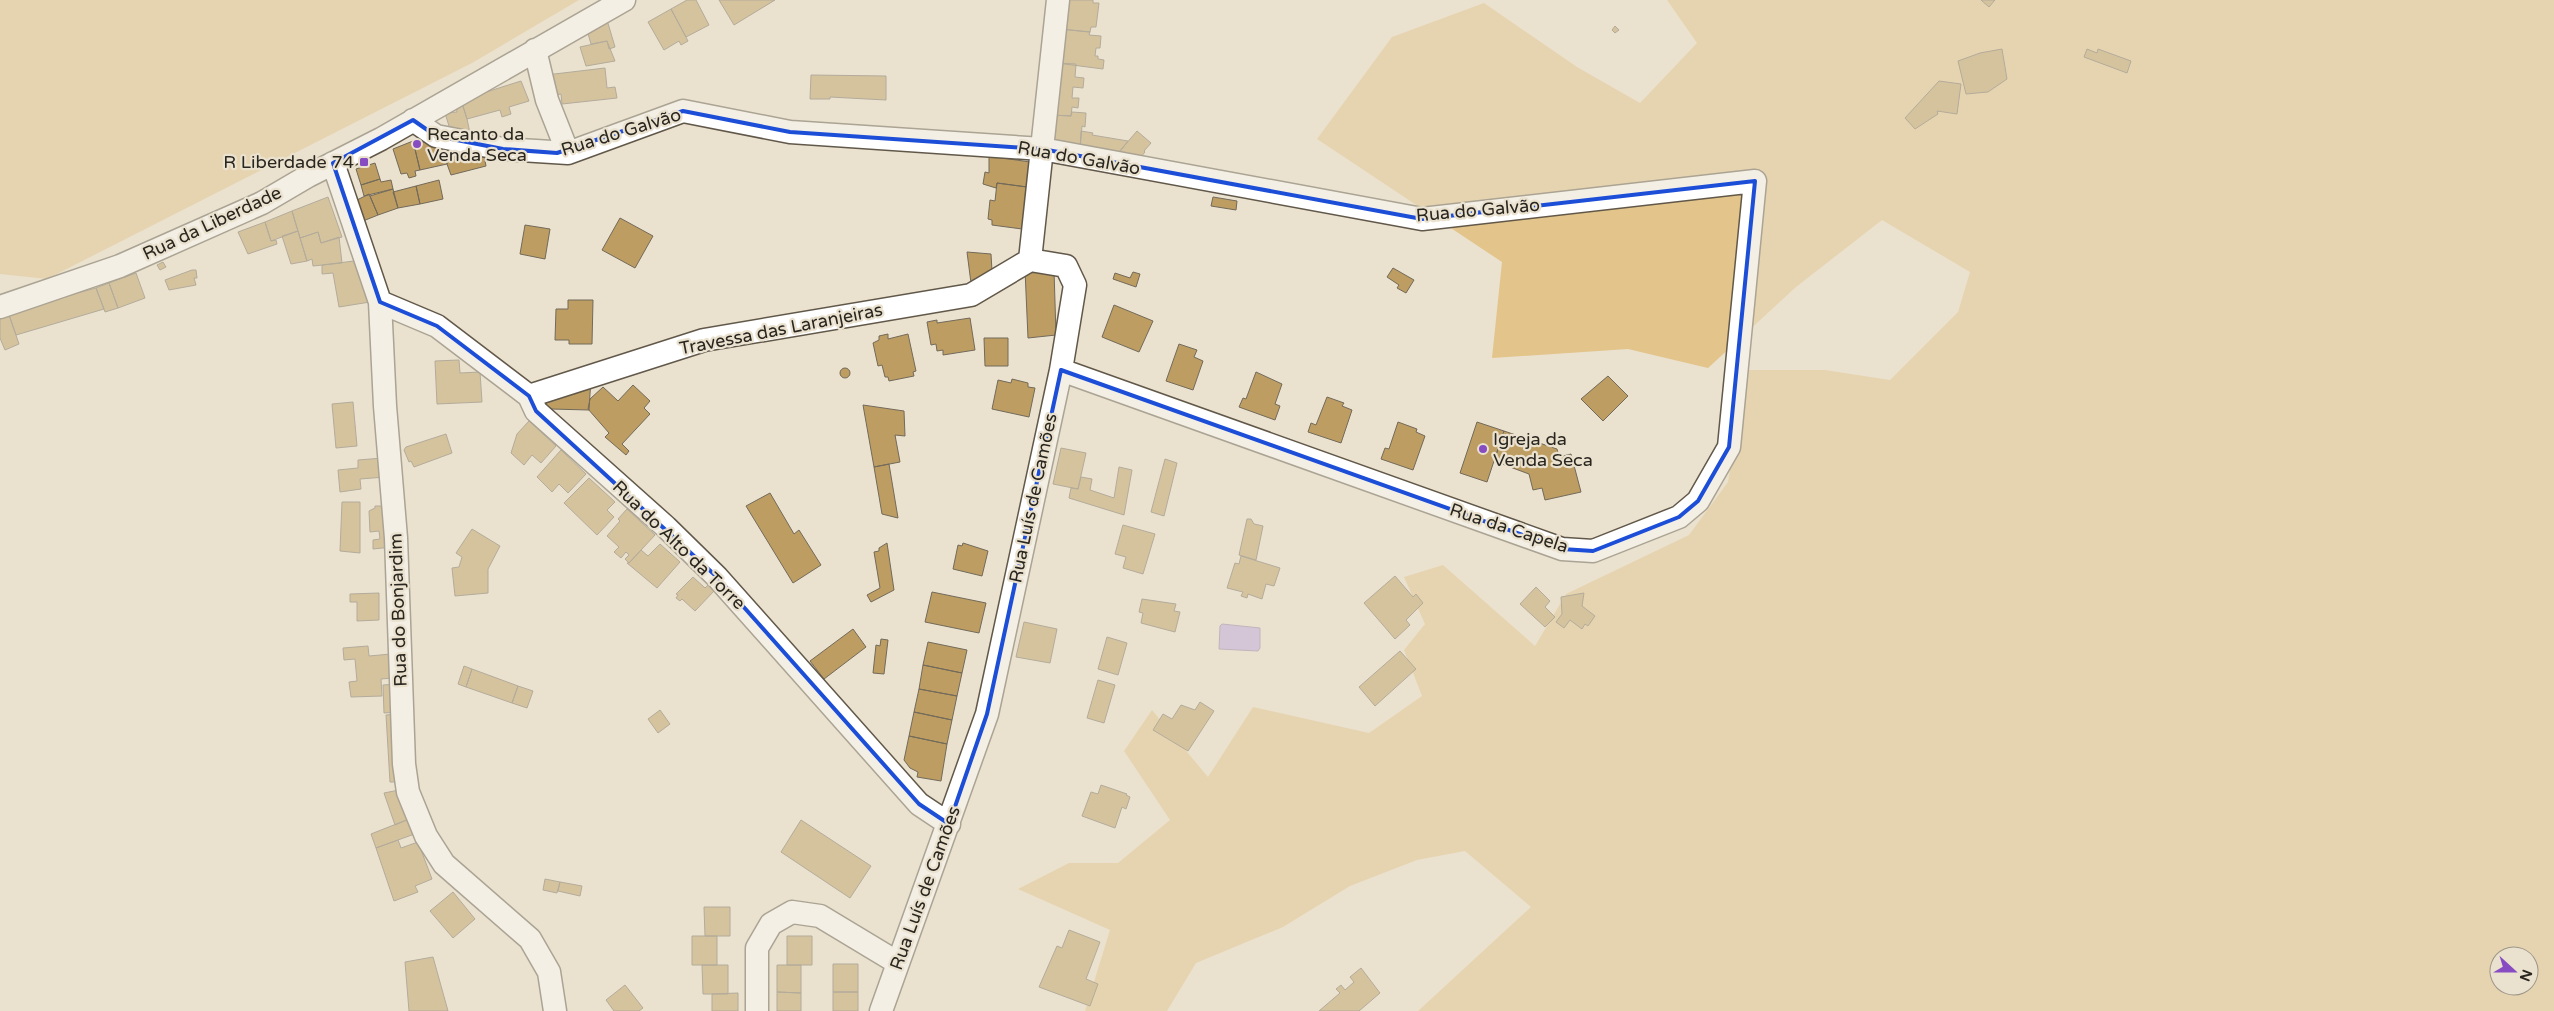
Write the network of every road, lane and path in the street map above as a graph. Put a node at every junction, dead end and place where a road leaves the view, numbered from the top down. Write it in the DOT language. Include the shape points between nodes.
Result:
graph roads {
  1 [pos="624,0"];
  2 [pos="1058,0"];
  3 [pos="535,50"];
  4 [pos="413,120"];
  5 [pos="1042,149"];
  6 [pos="568,153"];
  7 [pos="333,163"];
  8 [pos="1755,181"];
  9 [pos="1030,260"];
  10 [pos="380,302"];
  11 [pos="0,307"];
  12 [pos="1061,370"];
  13 [pos="529,396"];
  14 [pos="949,824"];
  15 [pos="898,963"];
  16 [pos="556,1011"];
  17 [pos="757,1011"];
  18 [pos="881,1011"];
  1 -- 3 [label="street, Rua da Liberdade"];
  2 -- 5 [label="street"];
  3 -- 4 [label="street, Rua da Liberdade"];
  3 -- 6 [label="street" via="546,100"];
  4 -- 6 [label="street, Rua do Galvão" via="436,136 503,149"];
  4 -- 7 [label="street, Rua da Liberdade"];
  5 -- 6 [label="street, Rua do Galvão" via="790,132 683,111"];
  5 -- 8 [label="street, Rua do Galvão" via="1422,219"];
  5 -- 9 [label="street"];
  7 -- 10 [label="street, Rua do Bonjardim"];
  7 -- 11 [label="street, Rua da Liberdade" via="262,203 120,266"];
  8 -- 12 [label="street, Rua da Capela" via="1729,447 1698,501 1680,517 1593,551 1562,549"];
  9 -- 12 [label="street, Rua Luís de Camões" via="1066,266 1075,285"];
  9 -- 13 [label="street, Travessa das Laranjeiras" via="971,295 704,340"];
  10 -- 13 [label="street, Rua do Alto da Torre" via="437,326"];
  10 -- 16 [label="street, Rua do Bonjardim" via="396,538 404,764 408,792 426,836 444,864 530,939 549,972"];
  12 -- 14 [label="street, Rua Luís de Camões" via="986,714"];
  13 -- 14 [label="street, Rua do Alto da Torre" via="536,411 717,577 919,804"];
  14 -- 15 [label="street, Rua Luís de Camões"];
  15 -- 17 [label="street" via="820,916 792,912 771,924 757,948"];
  15 -- 18 [label="street, Rua Luís de Camões"];
}
